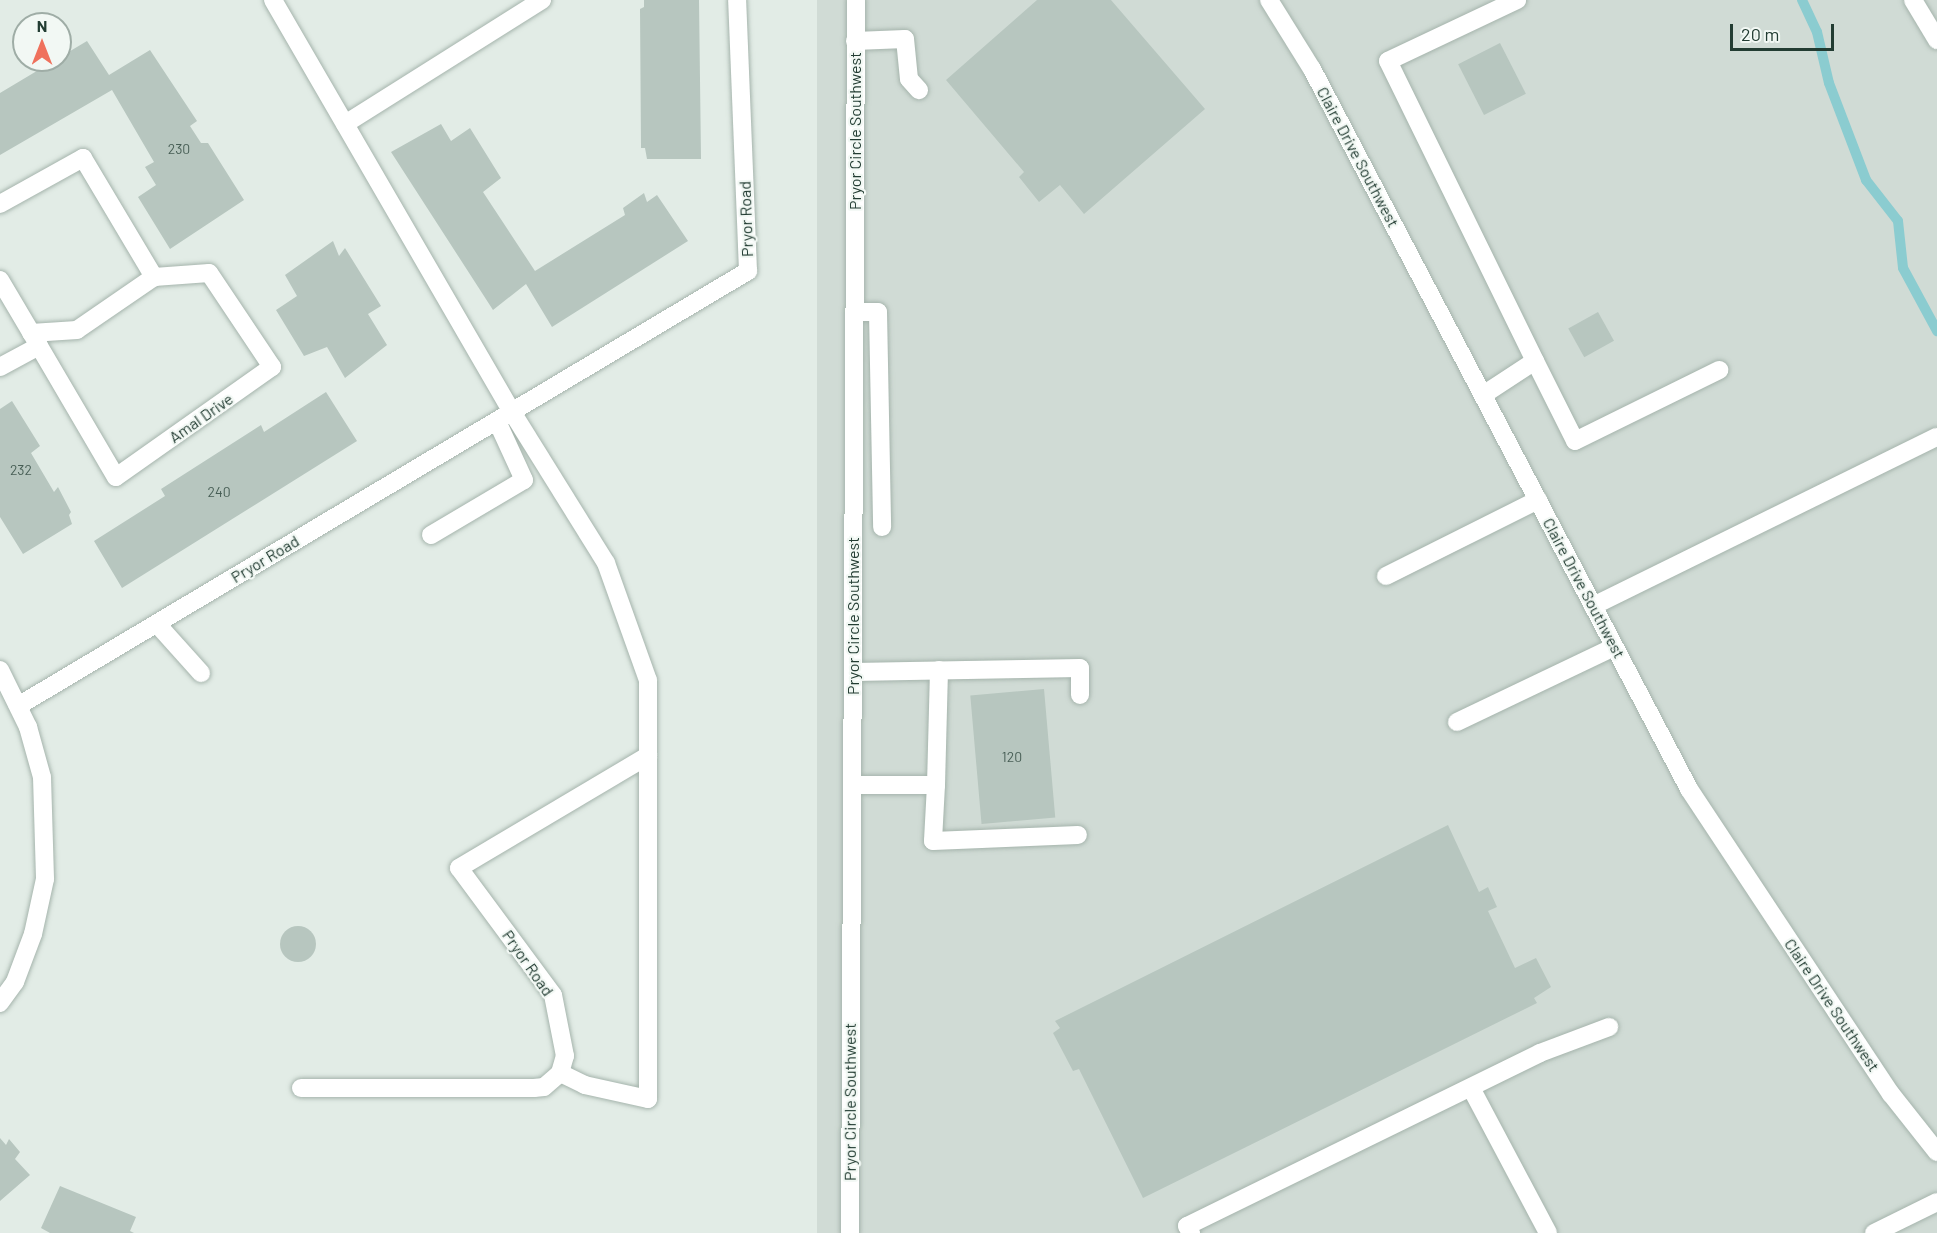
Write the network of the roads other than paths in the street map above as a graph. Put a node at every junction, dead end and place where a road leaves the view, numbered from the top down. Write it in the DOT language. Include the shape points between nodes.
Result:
graph roads {
  1 [pos="273,0"];
  2 [pos="542,0"];
  3 [pos="737,0"];
  4 [pos="856,0"];
  5 [pos="1269,0"];
  6 [pos="1517,0"];
  7 [pos="1913,0"];
  8 [pos="1937,40"];
  9 [pos="855,41"];
  10 [pos="919,90"];
  11 [pos="345,124"];
  12 [pos="0,204"];
  13 [pos="154,277"];
  14 [pos="0,280"];
  15 [pos="854,312"];
  16 [pos="35,339"];
  17 [pos="1535,362"];
  18 [pos="0,367"];
  19 [pos="1719,370"];
  20 [pos="1483,395"];
  21 [pos="504,416"];
  22 [pos="1937,437"];
  23 [pos="1538,500"];
  24 [pos="853,526"];
  25 [pos="431,535"];
  26 [pos="1386,576"];
  27 [pos="1593,606"];
  28 [pos="157,624"];
  29 [pos="1614,647"];
  30 [pos="0,670"];
  31 [pos="939,670"];
  32 [pos="853,672"];
  33 [pos="201,673"];
  34 [pos="1080,695"];
  35 [pos="18,706"];
  36 [pos="1457,722"];
  37 [pos="648,756"];
  38 [pos="852,784"];
  39 [pos="936,784"];
  40 [pos="1078,835"];
  41 [pos="0,1003"];
  42 [pos="1610,1027"];
  43 [pos="560,1073"];
  44 [pos="301,1088"];
  45 [pos="1471,1088"];
  46 [pos="1937,1152"];
  47 [pos="1937,1202"];
  48 [pos="850,1233"];
  49 [pos="1191,1233"];
  50 [pos="1548,1233"];
  51 [pos="1874,1233"];
  1 -- 11 [label="street"];
  2 -- 11 [label="street"];
  3 -- 21 [label="street, Pryor Road" via="748,271"];
  4 -- 9 [label="street, Pryor Circle Southwest"];
  5 -- 20 [label="street, Claire Drive Southwest" via="1312,69"];
  6 -- 17 [label="street" via="1388,61"];
  7 -- 8 [label="street"];
  9 -- 10 [label="street" via="905,39 909,79"];
  9 -- 15 [label="street, Pryor Circle Southwest"];
  11 -- 21 [label="street"];
  12 -- 13 [label="street" via="82,158"];
  13 -- 16 [label="street" via="77,330"];
  13 -- 16 [label="street, Amal Drive" via="209,273 272,367 116,477"];
  14 -- 16 [label="street, Amal Drive"];
  15 -- 24 [label="street, Pryor Circle Southwest"];
  15 -- 24 [label="street" via="878,312 887,526"];
  16 -- 18 [label="street"];
  17 -- 19 [label="street" via="1575,441"];
  17 -- 20 [label="street"];
  20 -- 23 [label="street, Claire Drive Southwest"];
  21 -- 25 [label="street" via="524,480"];
  21 -- 28 [label="street, Pryor Road"];
  21 -- 37 [label="street" via="606,563 648,680"];
  22 -- 27 [label="street"];
  23 -- 26 [label="street"];
  23 -- 27 [label="street, Claire Drive Southwest"];
  24 -- 32 [label="street, Pryor Circle Southwest"];
  27 -- 29 [label="street, Claire Drive Southwest"];
  28 -- 33 [label="street"];
  28 -- 35 [label="street, Pryor Road"];
  29 -- 36 [label="street"];
  29 -- 46 [label="street, Claire Drive Southwest" via="1689,789 1891,1094"];
  30 -- 35 [label="street"];
  31 -- 32 [label="street"];
  31 -- 34 [label="street" via="1080,668"];
  31 -- 39 [label="street"];
  32 -- 38 [label="street, Pryor Circle Southwest"];
  35 -- 41 [label="street" via="42,777 45,879 33,934 15,982"];
  37 -- 43 [label="street" via="648,1099 585,1085"];
  37 -- 43 [label="street, Pryor Road" via="459,868 553,995 565,1056"];
  38 -- 39 [label="street"];
  38 -- 48 [label="street, Pryor Circle Southwest"];
  39 -- 40 [label="street" via="933,841"];
  42 -- 45 [label="street" via="1540,1053"];
  43 -- 44 [label="street" via="544,1087 534,1088"];
  45 -- 49 [label="street" via="1187,1226"];
  45 -- 50 [label="street"];
  47 -- 51 [label="street"];
}
